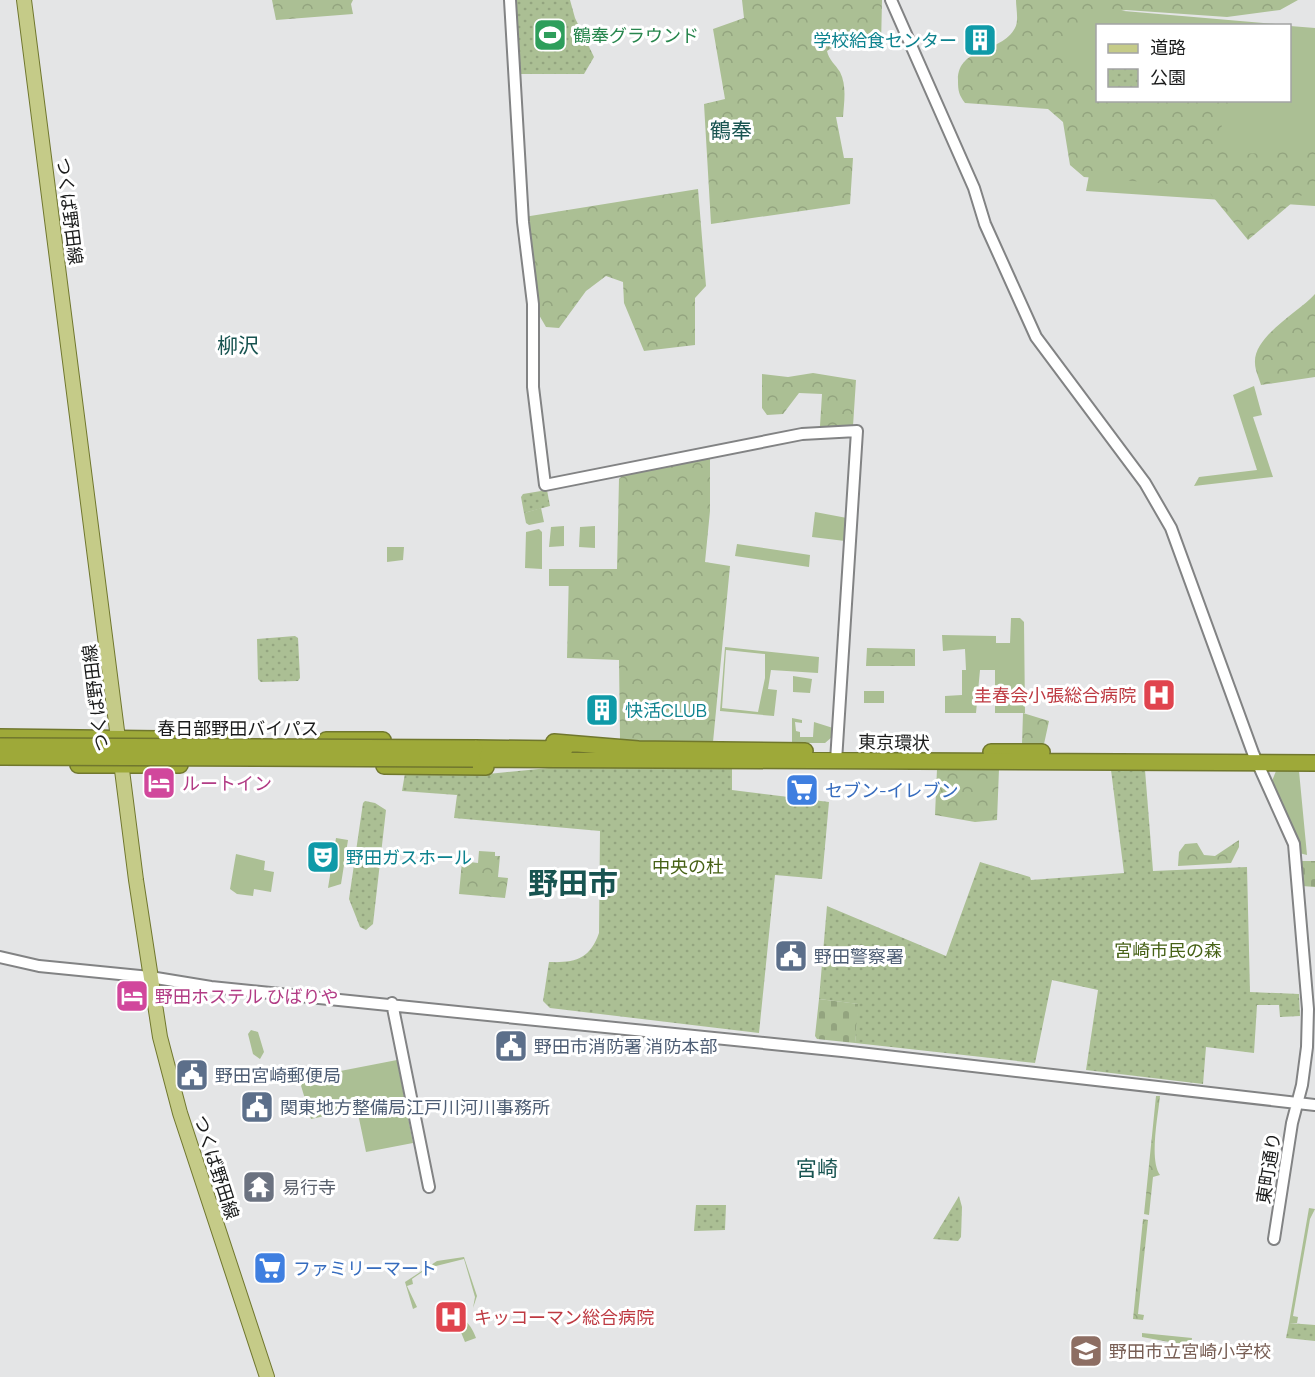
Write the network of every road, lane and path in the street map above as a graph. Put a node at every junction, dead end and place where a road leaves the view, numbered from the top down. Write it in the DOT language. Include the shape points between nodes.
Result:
graph roads {
  1 [pos="24,0"];
  2 [pos="510,0"];
  3 [pos="891,0"];
  4 [pos="0,737"];
  5 [pos="118,738"];
  6 [pos="0,746"];
  7 [pos="638,749"];
  8 [pos="474,753"];
  9 [pos="1315,753"];
  10 [pos="836,756"];
  11 [pos="0,757"];
  12 [pos="1255,758"];
  13 [pos="554,759"];
  14 [pos="1315,763"];
  15 [pos="0,764"];
  16 [pos="121,765"];
  17 [pos="0,957"];
  18 [pos="150,977"];
  19 [pos="392,1004"];
  20 [pos="1296,1103"];
  21 [pos="1315,1105"];
  22 [pos="429,1187"];
  23 [pos="1274,1239"];
  24 [pos="267,1377"];
  1 -- 5 [label="main road, つくば野田線"];
  2 -- 10 [label="street" via="523,222 533,304 533,387 545,485 802,434 857,431"];
  3 -- 12 [label="street, 東町通り" via="1036,337 1145,483 1171,528"];
  4 -- 5 [label="highway"];
  5 -- 7 [label="highway" via="579,742"];
  5 -- 16 [label="main road, つくば野田線"];
  6 -- 8 [label="highway, 春日部野田バイパス, bridge"];
  7 -- 8 [label="highway, 東京環状"];
  7 -- 10 [label="highway, 東京環状"];
  8 -- 11 [label="highway, 春日部野田バイパス, bridge"];
  8 -- 13 [label="highway, 東京環状"];
  9 -- 12 [label="highway, 東京環状"];
  10 -- 12 [label="highway, 東京環状"];
  10 -- 13 [label="highway, 東京環状"];
  12 -- 14 [label="highway, 東京環状"];
  12 -- 20 [label="street, 東町通り" via="1294,844 1308,1009 1307,1047"];
  13 -- 16 [label="highway" via="483,767"];
  15 -- 16 [label="highway"];
  16 -- 18 [label="main road, つくば野田線"];
  17 -- 18 [label="street" via="39,966"];
  18 -- 19 [label="street" via="211,987"];
  18 -- 24 [label="main road, つくば野田線" via="172,1088"];
  19 -- 20 [label="street"];
  19 -- 22 [label="street"];
  20 -- 21 [label="street"];
  20 -- 23 [label="street, 東町通り"];
}
